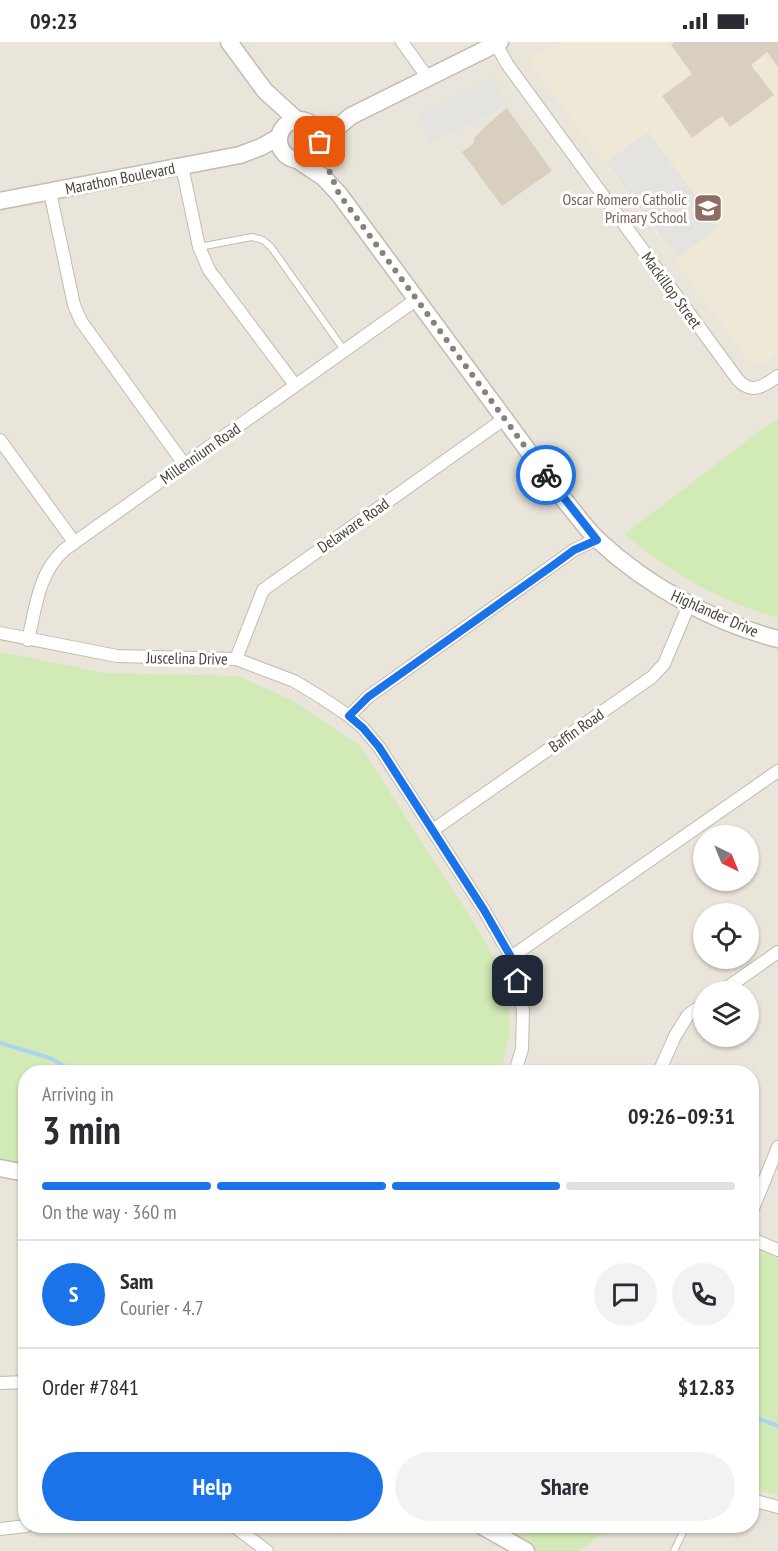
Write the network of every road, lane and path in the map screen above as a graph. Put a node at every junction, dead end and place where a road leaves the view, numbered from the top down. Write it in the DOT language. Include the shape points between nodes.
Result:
graph roads {
  1 [pos="229,42"];
  2 [pos="402,42"];
  3 [pos="498,43"];
  4 [pos="428,78"];
  5 [pos="265,91"];
  6 [pos="351,116"];
  7 [pos="303,121"];
  8 [pos="280,134"];
  9 [pos="319,145"];
  10 [pos="240,155"];
  11 [pos="292,158"];
  12 [pos="182,166"];
  13 [pos="50,192"];
  14 [pos="339,194"];
  15 [pos="0,201"];
  16 [pos="199,247"];
  17 [pos="417,298"];
  18 [pos="344,350"];
  19 [pos="778,376"];
  20 [pos="294,385"];
  21 [pos="504,419"];
  22 [pos="0,440"];
  23 [pos="184,464"];
  24 [pos="597,540"];
  25 [pos="74,542"];
  26 [pos="689,605"];
  27 [pos="0,633"];
  28 [pos="778,639"];
  29 [pos="28,640"];
  30 [pos="236,658"];
  31 [pos="349,716"];
  32 [pos="778,771"];
  33 [pos="433,830"];
  34 [pos="778,952"];
  35 [pos="511,957"];
  36 [pos="737,981"];
  37 [pos="693,1012"];
  38 [pos="518,1065"];
  39 [pos="662,1065"];
  40 [pos="778,1147"];
  41 [pos="0,1168"];
  42 [pos="18,1171"];
  43 [pos="759,1194"];
  44 [pos="759,1242"];
  45 [pos="778,1250"];
  46 [pos="18,1382"];
  47 [pos="0,1383"];
  48 [pos="759,1502"];
  49 [pos="778,1507"];
  50 [pos="18,1527"];
  51 [pos="0,1529"];
  52 [pos="243,1533"];
  53 [pos="494,1533"];
  54 [pos="683,1533"];
  55 [pos="267,1551"];
  56 [pos="526,1551"];
  57 [pos="674,1551"];
  1 -- 5 [label="street"];
  2 -- 4 [label="street"];
  3 -- 4 [label="street"];
  3 -- 19 [label="street, Mackillop Street" via="514,74 738,380 754,389"];
  4 -- 6 [label="street"];
  5 -- 7 [label="street"];
  5 -- 8 [label="street"];
  6 -- 7 [label="street"];
  6 -- 9 [label="street"];
  7 -- 8 [label="street" via="290,122"];
  7 -- 9 [label="street" via="317,130"];
  8 -- 10 [label="street, Marathon Boulevard"];
  8 -- 11 [label="street" via="280,147"];
  9 -- 11 [label="street" via="311,157"];
  9 -- 14 [label="street, Highlander Drive"];
  10 -- 11 [label="street, Marathon Boulevard"];
  10 -- 12 [label="street, Marathon Boulevard"];
  11 -- 14 [label="street, Highlander Drive" via="323,177"];
  12 -- 13 [label="street, Marathon Boulevard"];
  12 -- 16 [label="street"];
  13 -- 15 [label="street, Marathon Boulevard"];
  13 -- 23 [label="street" via="74,305 81,321"];
  14 -- 17 [label="street, Highlander Drive"];
  16 -- 18 [label="lane" via="252,237 263,240"];
  16 -- 20 [label="street" via="209,270"];
  17 -- 18 [label="street, Millennium Road"];
  17 -- 21 [label="street, Highlander Drive"];
  18 -- 20 [label="street, Millennium Road"];
  20 -- 23 [label="street, Millennium Road"];
  21 -- 24 [label="street, Highlander Drive"];
  21 -- 30 [label="street, Delaware Road" via="263,590"];
  22 -- 25 [label="street"];
  23 -- 25 [label="street, Millennium Road"];
  24 -- 26 [label="street, Highlander Drive"];
  24 -- 31 [label="street" via="574,550 368,697"];
  25 -- 29 [label="street, Millennium Road" via="48,568"];
  26 -- 28 [label="street, Highlander Drive"];
  26 -- 33 [label="street, Baffin Road" via="664,664 652,676"];
  27 -- 29 [label="street, Juscelina Drive"];
  29 -- 30 [label="street, Juscelina Drive" via="117,656"];
  30 -- 31 [label="street, Juscelina Drive" via="294,681"];
  31 -- 33 [label="street, Juscelina Drive" via="379,747"];
  32 -- 35 [label="street"];
  33 -- 35 [label="street, Juscelina Drive"];
  34 -- 36 [label="street"];
  35 -- 38 [label="street, Juscelina Drive" via="523,1010"];
  37 -- 39 [label="street" via="675,1036"];
  40 -- 43 [label="street"];
  41 -- 42 [label="street"];
  44 -- 45 [label="street"];
  46 -- 47 [label="street"];
  48 -- 49 [label="street"];
  50 -- 51 [label="street"];
  52 -- 55 [label="street"];
  53 -- 56 [label="street"];
  54 -- 57 [label="lane"];
}
